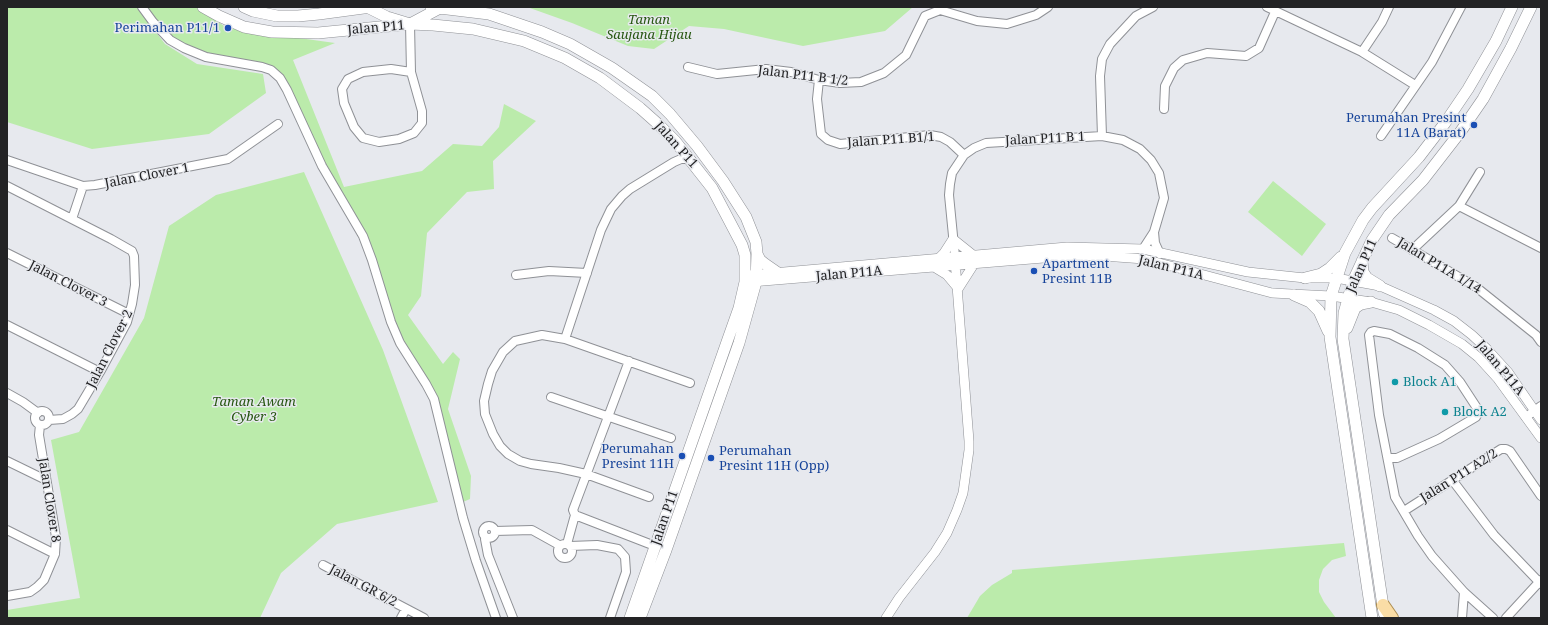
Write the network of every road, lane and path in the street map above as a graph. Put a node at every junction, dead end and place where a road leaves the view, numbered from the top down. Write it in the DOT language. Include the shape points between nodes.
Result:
graph roads {
  1 [pos="142,7"];
  2 [pos="204,7"];
  3 [pos="244,7"];
  4 [pos="371,7"];
  5 [pos="436,7"];
  6 [pos="1048,7"];
  7 [pos="1153,7"];
  8 [pos="1267,7"];
  9 [pos="1389,7"];
  10 [pos="1461,7"];
  11 [pos="1512,7"];
  12 [pos="1531,7"];
  13 [pos="367,8"];
  14 [pos="1275,12"];
  15 [pos="410,24"];
  16 [pos="1362,52"];
  17 [pos="688,67"];
  18 [pos="411,72"];
  19 [pos="819,80"];
  20 [pos="1415,85"];
  21 [pos="1164,109"];
  22 [pos="278,124"];
  23 [pos="1102,136"];
  24 [pos="1381,136"];
  25 [pos="675,141"];
  26 [pos="964,155"];
  27 [pos="7,160"];
  28 [pos="674,162"];
  29 [pos="693,162"];
  30 [pos="1480,172"];
  31 [pos="7,186"];
  32 [pos="83,186"];
  33 [pos="1459,206"];
  34 [pos="72,219"];
  35 [pos="1154,232"];
  36 [pos="1392,238"];
  37 [pos="954,239"];
  38 [pos="1541,248"];
  39 [pos="1144,249"];
  40 [pos="1412,250"];
  41 [pos="7,253"];
  42 [pos="1345,253"];
  43 [pos="757,254"];
  44 [pos="1160,254"];
  45 [pos="939,258"];
  46 [pos="974,259"];
  47 [pos="955,261"];
  48 [pos="1362,261"];
  49 [pos="934,267"];
  50 [pos="587,273"];
  51 [pos="778,273"];
  52 [pos="516,275"];
  53 [pos="1305,278"];
  54 [pos="1336,278"];
  55 [pos="751,279"];
  56 [pos="1353,281"];
  57 [pos="1380,286"];
  58 [pos="958,289"];
  59 [pos="1294,295"];
  60 [pos="1331,296"];
  61 [pos="1348,298"];
  62 [pos="1371,302"];
  63 [pos="129,314"];
  64 [pos="7,325"];
  65 [pos="1330,337"];
  66 [pos="565,339"];
  67 [pos="1343,339"];
  68 [pos="1541,342"];
  69 [pos="629,362"];
  70 [pos="100,372"];
  71 [pos="690,382"];
  72 [pos="7,394"];
  73 [pos="550,397"];
  74 [pos="1538,408"];
  75 [pos="38,413"];
  76 [pos="608,416"];
  77 [pos="1526,417"];
  78 [pos="49,420"];
  79 [pos="1541,420"];
  80 [pos="40,425"];
  81 [pos="671,438"];
  82 [pos="1541,438"];
  83 [pos="1388,458"];
  84 [pos="7,461"];
  85 [pos="586,474"];
  86 [pos="46,480"];
  87 [pos="1453,481"];
  88 [pos="1541,496"];
  89 [pos="649,497"];
  90 [pos="1404,511"];
  91 [pos="575,515"];
  92 [pos="7,530"];
  93 [pos="671,536"];
  94 [pos="565,545"];
  95 [pos="655,546"];
  96 [pos="55,554"];
  97 [pos="323,565"];
  98 [pos="660,565"];
  99 [pos="1540,582"];
  100 [pos="1464,592"];
  101 [pos="7,596"];
  102 [pos="1383,605"];
  103 [pos="406,609"];
  104 [pos="401,618"];
  105 [pos="424,618"];
  106 [pos="496,618"];
  107 [pos="513,618"];
  108 [pos="610,618"];
  109 [pos="630,618"];
  110 [pos="640,618"];
  111 [pos="886,618"];
  112 [pos="1372,618"];
  113 [pos="1385,618"];
  114 [pos="1392,618"];
  115 [pos="1462,618"];
  116 [pos="1493,618"];
  117 [pos="1506,618"];
  1 -- 106 [label="street" via="170,40 206,57 271,70 280,78 287,90 322,166 366,242 400,343 434,399 463,518"];
  2 -- 15 [label="main road, Jalan P11" via="244,27 272,32 318,33"];
  3 -- 13 [label="main road, Jalan P11" via="277,16"];
  4 -- 13 [label="main road, Jalan P11"];
  5 -- 15 [label="main road"];
  5 -- 43 [label="main road, Jalan P11" via="489,14 542,32 570,44 612,68 652,96 693,140 723,182 746,217 756,242"];
  6 -- 19 [label="street, Jalan P11 B 1/2" via="1036,15 1007,24 978,21 940,10 925,16 906,55 884,73 861,82"];
  7 -- 23 [label="street" via="1136,16 1110,44 1102,59"];
  8 -- 14 [label="street"];
  9 -- 16 [label="street"];
  10 -- 20 [label="street" via="1432,62"];
  11 -- 42 [label="main road, Jalan P11" via="1468,89 1419,156 1363,220"];
  12 -- 48 [label="main road, Jalan P11" via="1483,99 1423,180 1389,214"];
  13 -- 15 [label="main road"];
  14 -- 16 [label="street"];
  14 -- 21 [label="street" via="1259,48 1246,56 1207,53 1183,60 1174,68 1165,86"];
  15 -- 18 [label="street"];
  15 -- 25 [label="main road, Jalan P11" via="473,29 524,41 564,58 606,82 640,108"];
  16 -- 20 [label="street"];
  17 -- 19 [label="street, Jalan P11 B 1/2" via="718,74 766,69 791,72"];
  18 -- 18 [label="street" via="422,111 422,123 414,133 399,140 379,142 363,138 354,127 344,103 342,89 348,79 370,71 392,69"];
  19 -- 26 [label="street, Jalan P11 B1/1" via="817,99 821,134 828,140 840,144 930,135 950,142"];
  20 -- 24 [label="street"];
  22 -- 32 [label="street, Jalan Clover 1" via="228,159"];
  23 -- 26 [label="street, Jalan P11 B 1" via="986,143"];
  23 -- 35 [label="street, Jalan P11 B 1" via="1123,140 1140,149 1159,173 1164,198"];
  25 -- 28 [label="street" via="677,148"];
  25 -- 29 [label="main road, Jalan P11"];
  26 -- 37 [label="street, Jalan P11 B 1" via="952,173 950,184"];
  27 -- 32 [label="street, Jalan Clover 1"];
  28 -- 29 [label="street" via="686,159"];
  28 -- 50 [label="street" via="630,189 611,209"];
  29 -- 55 [label="main road, Jalan P11" via="712,188 742,244"];
  30 -- 33 [label="street"];
  31 -- 34 [label="street, Jalan Clover 2"];
  32 -- 34 [label="street"];
  33 -- 38 [label="street"];
  33 -- 40 [label="street"];
  34 -- 63 [label="street, Jalan Clover 2" via="132,251 135,285"];
  35 -- 39 [label="street, Jalan P11 B 1"];
  35 -- 44 [label="street"];
  36 -- 40 [label="street, Jalan P11A 1/14"];
  37 -- 45 [label="street"];
  37 -- 46 [label="street"];
  37 -- 47 [label="street, Jalan P11 B 1"];
  39 -- 44 [label="street, Jalan P11A"];
  39 -- 46 [label="street, Jalan P11A" via="1067,247"];
  40 -- 68 [label="street, Jalan P11A 1/14" via="1476,286 1536,335"];
  41 -- 63 [label="street, Jalan Clover 3"];
  42 -- 53 [label="main road" via="1321,274"];
  42 -- 54 [label="main road, Jalan P11"];
  43 -- 51 [label="main road" via="760,260"];
  43 -- 55 [label="main road, Jalan P11"];
  44 -- 53 [label="street, Jalan P11A" via="1248,272"];
  45 -- 47 [label="street, Jalan P11A"];
  45 -- 51 [label="street, Jalan P11A"];
  46 -- 47 [label="street, Jalan P11A"];
  46 -- 58 [label="street"];
  46 -- 59 [label="street, Jalan P11A" via="1103,256 1144,259 1272,293"];
  47 -- 49 [label="street, Jalan P11A"];
  47 -- 58 [label="street"];
  48 -- 56 [label="main road, Jalan P11"];
  48 -- 57 [label="main road" via="1366,278"];
  49 -- 55 [label="street, Jalan P11A"];
  49 -- 58 [label="street" via="952,279"];
  50 -- 52 [label="street" via="549,271"];
  50 -- 66 [label="street"];
  51 -- 55 [label="street, Jalan P11A"];
  53 -- 54 [label="street, Jalan P11A"];
  54 -- 56 [label="street, Jalan P11A"];
  54 -- 60 [label="main road, Jalan P11"];
  55 -- 93 [label="main road, Jalan P11" via="739,343"];
  55 -- 95 [label="main road, Jalan P11"];
  56 -- 57 [label="street, Jalan P11A"];
  56 -- 61 [label="main road, Jalan P11"];
  57 -- 74 [label="street, Jalan P11A" via="1454,321 1487,349"];
  58 -- 111 [label="street" via="969,442 963,493 935,552"];
  59 -- 60 [label="street, Jalan P11A"];
  59 -- 65 [label="main road" via="1310,302 1319,312"];
  60 -- 61 [label="street, Jalan P11A"];
  60 -- 65 [label="main road, Jalan P11"];
  61 -- 62 [label="street, Jalan P11A"];
  61 -- 67 [label="main road, Jalan P11" via="1344,313"];
  62 -- 67 [label="main road" via="1355,308"];
  62 -- 77 [label="street, Jalan P11A" via="1399,310 1462,344 1498,379"];
  63 -- 70 [label="street, Jalan Clover 2"];
  64 -- 70 [label="street"];
  65 -- 112 [label="main road, Jalan P11"];
  66 -- 69 [label="street"];
  66 -- 85 [label="street" via="542,335 515,341 503,352 492,370 484,401 485,414 493,434 508,454 531,464"];
  67 -- 102 [label="main road, Jalan P11"];
  69 -- 71 [label="street"];
  69 -- 76 [label="street"];
  70 -- 78 [label="street, Jalan Clover 2" via="78,409 63,419"];
  72 -- 75 [label="street"];
  73 -- 76 [label="street"];
  74 -- 77 [label="street"];
  74 -- 79 [label="street, Jalan P11A"];
  75 -- 78 [label="street" via="45,412"];
  75 -- 80 [label="street" via="35,418"];
  76 -- 81 [label="street"];
  76 -- 85 [label="street"];
  77 -- 82 [label="street, Jalan P11A"];
  78 -- 80 [label="street" via="46,424"];
  80 -- 86 [label="street, Jalan Clover 8" via="38,436"];
  83 -- 83 [label="street" via="1397,458 1439,439 1476,417 1478,413 1460,382 1445,365 1390,334 1374,331 1369,335 1379,415"];
  83 -- 90 [label="street" via="1396,497"];
  84 -- 86 [label="street"];
  85 -- 89 [label="street"];
  85 -- 91 [label="street" via="573,510"];
  86 -- 96 [label="street, Jalan Clover 8" via="56,537"];
  87 -- 88 [label="street, Jalan P11 A2/2" via="1502,449 1506,449 1510,451"];
  87 -- 90 [label="street, Jalan P11 A2/2"];
  87 -- 99 [label="street" via="1494,535"];
  90 -- 100 [label="street" via="1432,556"];
  91 -- 94 [label="street"];
  91 -- 95 [label="street"];
  92 -- 96 [label="street"];
  93 -- 95 [label="main road"];
  93 -- 98 [label="main road, Jalan P11"];
  94 -- 107 [label="street" via="532,530 495,531 491,526 483,530 488,556"];
  94 -- 108 [label="street" via="597,545 618,550 625,557 626,572"];
  95 -- 98 [label="main road"];
  95 -- 109 [label="main road, Jalan P11"];
  96 -- 101 [label="street, Jalan Clover 8" via="44,580 37,587 30,592"];
  97 -- 103 [label="street, Jalan GR 6/2"];
  98 -- 110 [label="main road, Jalan P11"];
  99 -- 117 [label="street"];
  100 -- 115 [label="street"];
  100 -- 116 [label="street"];
  102 -- 113 [label="main road, Jalan P11"];
  102 -- 114 [label="main road"];
  103 -- 104 [label="street"];
  103 -- 105 [label="street, Jalan GR 6/2"];
}
